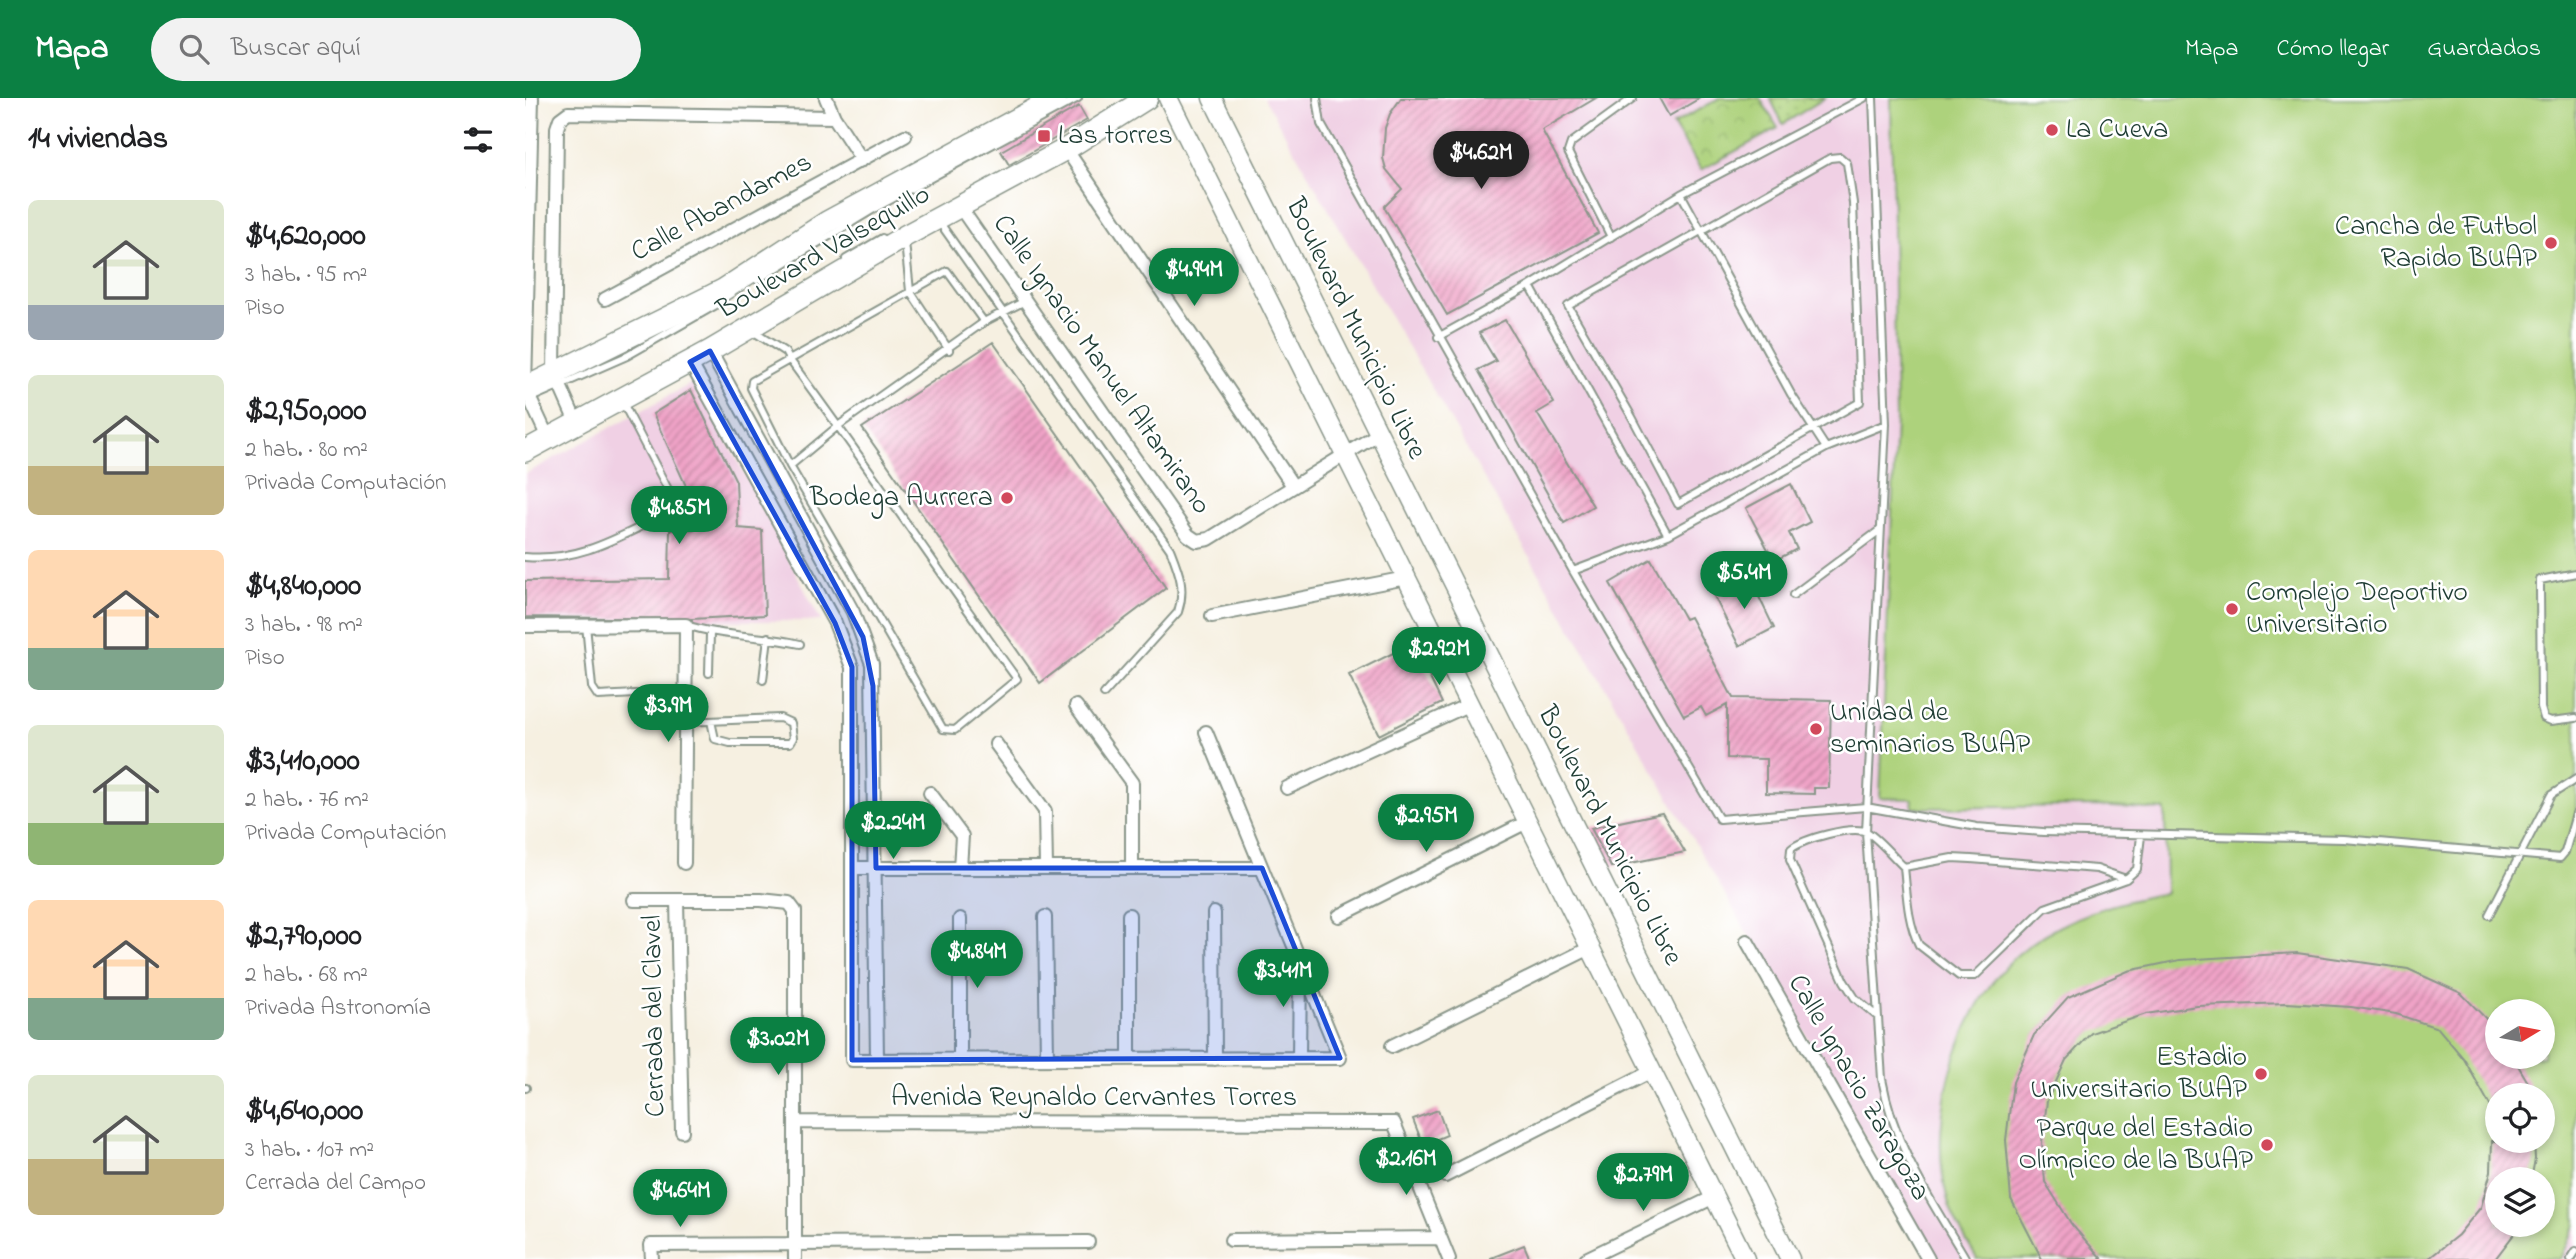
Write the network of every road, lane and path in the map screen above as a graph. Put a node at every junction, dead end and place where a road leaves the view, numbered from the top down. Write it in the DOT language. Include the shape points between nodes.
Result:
graph roads {
  1 [pos="531,98"];
  2 [pos="826,98"];
  3 [pos="1056,98"];
  4 [pos="1078,98"];
  5 [pos="1131,98"];
  6 [pos="1147,98"];
  7 [pos="1168,98"];
  8 [pos="1212,98"];
  9 [pos="1317,98"];
  10 [pos="1633,98"];
  11 [pos="1864,98"];
  12 [pos="1873,98"];
  13 [pos="1025,106"];
  14 [pos="834,117"];
  15 [pos="905,136"];
  16 [pos="1066,149"];
  17 [pos="862,160"];
  18 [pos="1681,194"];
  19 [pos="960,207"];
  20 [pos="928,218"];
  21 [pos="1702,232"];
  22 [pos="900,234"];
  23 [pos="1611,237"];
  24 [pos="836,265"];
  25 [pos="751,284"];
  26 [pos="1529,286"];
  27 [pos="910,291"];
  28 [pos="728,298"];
  29 [pos="605,299"];
  30 [pos="778,300"];
  31 [pos="1025,301"];
  32 [pos="1003,311"];
  33 [pos="984,322"];
  34 [pos="748,329"];
  35 [pos="1439,337"];
  36 [pos="949,350"];
  37 [pos="710,351"];
  38 [pos="789,359"];
  39 [pos="690,362"];
  40 [pos="556,379"];
  41 [pos="527,396"];
  42 [pos="621,400"];
  43 [pos="574,418"];
  44 [pos="1886,424"];
  45 [pos="751,426"];
  46 [pos="838,426"];
  47 [pos="1812,429"];
  48 [pos="547,434"];
  49 [pos="1378,434"];
  50 [pos="731,436"];
  51 [pos="525,442"];
  52 [pos="1826,448"];
  53 [pos="525,451"];
  54 [pos="1343,454"];
  55 [pos="790,466"];
  56 [pos="1293,486"];
  57 [pos="793,502"];
  58 [pos="775,513"];
  59 [pos="1880,530"];
  60 [pos="1668,535"];
  61 [pos="525,557"];
  62 [pos="1573,571"];
  63 [pos="2576,573"];
  64 [pos="1406,578"];
  65 [pos="1793,596"];
  66 [pos="1212,616"];
  67 [pos="586,625"];
  68 [pos="686,625"];
  69 [pos="525,626"];
  70 [pos="710,633"];
  71 [pos="768,637"];
  72 [pos="800,644"];
  73 [pos="872,664"];
  74 [pos="852,667"];
  75 [pos="709,673"];
  76 [pos="763,680"];
  77 [pos="636,694"];
  78 [pos="1104,694"];
  79 [pos="1470,704"];
  80 [pos="1076,706"];
  81 [pos="2576,718"];
  82 [pos="711,721"];
  83 [pos="685,722"];
  84 [pos="1206,732"];
  85 [pos="996,744"];
  86 [pos="2576,779"];
  87 [pos="1287,788"];
  88 [pos="930,793"];
  89 [pos="1867,807"];
  90 [pos="2576,814"];
  91 [pos="1527,822"];
  92 [pos="1866,832"];
  93 [pos="2141,836"];
  94 [pos="2518,855"];
  95 [pos="684,863"];
  96 [pos="1904,867"];
  97 [pos="853,868"];
  98 [pos="876,868"];
  99 [pos="960,868"];
  100 [pos="1045,868"];
  101 [pos="1132,868"];
  102 [pos="1262,868"];
  103 [pos="2126,879"];
  104 [pos="634,900"];
  105 [pos="677,900"];
  106 [pos="1214,913"];
  107 [pos="1129,915"];
  108 [pos="2489,915"];
  109 [pos="1339,916"];
  110 [pos="1045,917"];
  111 [pos="960,919"];
  112 [pos="1747,941"];
  113 [pos="1590,948"];
  114 [pos="1300,961"];
  115 [pos="1878,1017"];
  116 [pos="1392,1046"];
  117 [pos="1299,1058"];
  118 [pos="1047,1059"];
  119 [pos="1129,1059"];
  120 [pos="1215,1059"];
  121 [pos="877,1060"];
  122 [pos="960,1060"];
  123 [pos="1652,1072"];
  124 [pos="795,1122"];
  125 [pos="682,1131"];
  126 [pos="1445,1176"];
  127 [pos="1714,1198"];
  128 [pos="1440,1238"];
  129 [pos="1231,1240"];
  130 [pos="795,1242"];
  131 [pos="1088,1242"];
  132 [pos="2576,1251"];
  133 [pos="684,1252"];
  134 [pos="652,1259"];
  135 [pos="795,1259"];
  136 [pos="1449,1259"];
  137 [pos="1586,1259"];
  138 [pos="1745,1259"];
  139 [pos="1790,1259"];
  140 [pos="1928,1259"];
  141 [pos="1966,1259"];
  142 [pos="2571,1259"];
  1 -- 41 [label="street"];
  2 -- 14 [label="street"];
  3 -- 13 [label="main road, Boulevard Valsequillo"];
  4 -- 25 [label="lane" via="879,206"];
  5 -- 20 [label="lane"];
  6 -- 16 [label="main road, Boulevard Valsequillo"];
  7 -- 54 [label="main road"];
  8 -- 49 [label="main road, Boulevard Municipio Libre"];
  9 -- 35 [label="lane" via="1321,124"];
  10 -- 23 [label="lane" via="1571,144 1568,152"];
  11 -- 18 [label="lane"];
  12 -- 44 [label="lane"];
  13 -- 40 [label="main road, Boulevard Valsequillo" via="839,215 723,290"];
  14 -- 17 [label="street"];
  14 -- 40 [label="street" via="568,113 560,119"];
  15 -- 17 [label="street, Calle Abandames"];
  16 -- 19 [label="main road, Boulevard Valsequillo"];
  16 -- 56 [label="street"];
  17 -- 29 [label="street, Calle Abandames"];
  18 -- 21 [label="lane"];
  18 -- 23 [label="lane"];
  19 -- 20 [label="main road, Boulevard Valsequillo"];
  19 -- 31 [label="street, Calle Ignacio Manuel Altamirano"];
  20 -- 22 [label="main road, Boulevard Valsequillo"];
  20 -- 32 [label="lane"];
  21 -- 47 [label="lane"];
  21 -- 47 [label="lane" via="1830,158 1840,157 1847,163 1862,395 1855,407"];
  21 -- 47 [label="lane" via="1568,306 1678,504"];
  22 -- 24 [label="lane"];
  22 -- 27 [label="lane"];
  22 -- 34 [label="main road, Boulevard Valsequillo"];
  23 -- 26 [label="lane"];
  26 -- 35 [label="lane"];
  26 -- 60 [label="lane"];
  27 -- 33 [label="lane" via="947,271"];
  27 -- 36 [label="lane"];
  27 -- 38 [label="lane"];
  28 -- 40 [label="lane" via="627,356"];
  30 -- 43 [label="lane"];
  31 -- 32 [label="lane"];
  31 -- 56 [label="street, Calle Ignacio Manuel Altamirano" via="1188,535 1198,541 1209,539"];
  32 -- 33 [label="lane"];
  32 -- 78 [label="lane" via="1170,549 1181,576 1183,596 1178,611"];
  33 -- 36 [label="lane"];
  34 -- 37 [label="main road, Boulevard Valsequillo"];
  34 -- 38 [label="lane"];
  35 -- 62 [label="lane"];
  36 -- 46 [label="lane"];
  37 -- 39 [label="main road, Boulevard Valsequillo"];
  37 -- 45 [label="street"];
  38 -- 46 [label="lane"];
  38 -- 55 [label="lane" via="753,381 751,388"];
  39 -- 42 [label="main road, Boulevard Valsequillo"];
  39 -- 50 [label="street"];
  40 -- 41 [label="main road, Boulevard Valsequillo"];
  40 -- 43 [label="street"];
  41 -- 48 [label="street"];
  42 -- 43 [label="main road, Boulevard Valsequillo"];
  42 -- 61 [label="lane" via="674,506 669,513 580,555 551,560"];
  43 -- 48 [label="main road, Boulevard Valsequillo"];
  44 -- 52 [label="lane"];
  44 -- 59 [label="lane"];
  45 -- 50 [label="street"];
  45 -- 57 [label="street"];
  46 -- 55 [label="lane"];
  46 -- 55 [label="lane" via="1017,679 955,730 943,729"];
  47 -- 52 [label="lane"];
  48 -- 51 [label="lane"];
  48 -- 53 [label="main road, Boulevard Valsequillo"];
  49 -- 54 [label="street"];
  49 -- 139 [label="main road, Boulevard Municipio Libre"];
  50 -- 58 [label="street"];
  52 -- 60 [label="lane"];
  54 -- 56 [label="street"];
  54 -- 64 [label="main road"];
  57 -- 58 [label="street"];
  57 -- 73 [label="street" via="853,612"];
  58 -- 74 [label="street" via="835,623"];
  59 -- 65 [label="lane"];
  59 -- 89 [label="lane"];
  60 -- 62 [label="lane"];
  62 -- 89 [label="lane" via="1719,819"];
  63 -- 81 [label="lane" via="2546,577 2540,580 2540,588 2541,708 2544,718 2551,720"];
  64 -- 66 [label="street"];
  64 -- 79 [label="main road"];
  67 -- 68 [label="street"];
  67 -- 69 [label="street"];
  67 -- 77 [label="lane" via="592,687 598,696"];
  68 -- 70 [label="lane"];
  68 -- 83 [label="street"];
  70 -- 71 [label="lane"];
  70 -- 75 [label="lane"];
  71 -- 72 [label="lane"];
  71 -- 76 [label="lane"];
  73 -- 74 [label="street"];
  73 -- 98 [label="street"];
  74 -- 97 [label="street"];
  79 -- 87 [label="street"];
  79 -- 91 [label="main road"];
  80 -- 101 [label="street" via="1132,783"];
  82 -- 82 [label="lane" via="780,718 791,723 793,738 790,743 730,743 715,739"];
  82 -- 83 [label="lane"];
  83 -- 95 [label="street"];
  84 -- 102 [label="street"];
  85 -- 100 [label="street" via="1045,811"];
  86 -- 94 [label="lane" via="2551,795"];
  88 -- 99 [label="street" via="962,836"];
  89 -- 92 [label="lane"];
  89 -- 93 [label="lane" via="1977,827"];
  90 -- 94 [label="lane" via="2563,857"];
  91 -- 109 [label="street"];
  91 -- 113 [label="main road"];
  92 -- 96 [label="lane"];
  92 -- 115 [label="lane"];
  92 -- 115 [label="lane" via="1851,830 1800,842 1791,849 1790,860 1844,981"];
  93 -- 94 [label="lane" via="2344,839"];
  93 -- 103 [label="lane" via="2137,869"];
  94 -- 108 [label="lane"];
  96 -- 103 [label="lane" via="1971,859 2097,869"];
  96 -- 103 [label="lane" via="1919,945 1959,976 1975,976 2045,908"];
  97 -- 98 [label="street"];
  97 -- 121 [label="street" via="852,1060"];
  98 -- 99 [label="street"];
  98 -- 121 [label="street"];
  99 -- 100 [label="street"];
  100 -- 101 [label="street"];
  101 -- 102 [label="street"];
  102 -- 114 [label="street"];
  104 -- 105 [label="street"];
  105 -- 124 [label="street" via="761,900 789,903 795,911"];
  105 -- 125 [label="street, Cerrada del Clavel"];
  106 -- 120 [label="street"];
  107 -- 119 [label="street"];
  110 -- 118 [label="street"];
  111 -- 122 [label="street"];
  112 -- 140 [label="street, Calle Ignacio Zaragoza"];
  113 -- 116 [label="street"];
  113 -- 123 [label="main road"];
  114 -- 117 [label="street"];
  114 -- 117 [label="street" via="1340,1058"];
  115 -- 141 [label="lane" via="1889,1116"];
  117 -- 120 [label="street"];
  118 -- 119 [label="street"];
  118 -- 122 [label="street"];
  119 -- 120 [label="street"];
  121 -- 122 [label="street"];
  123 -- 126 [label="street"];
  123 -- 127 [label="main road"];
  124 -- 128 [label="street, Avenida Reynaldo Cervantes Torres" via="1394,1123"];
  124 -- 130 [label="street"];
  127 -- 137 [label="street"];
  127 -- 138 [label="main road"];
  128 -- 129 [label="street"];
  128 -- 136 [label="street"];
  130 -- 131 [label="street"];
  130 -- 133 [label="street" via="709,1244"];
  130 -- 135 [label="street"];
  132 -- 142 [label="lane"];
  133 -- 134 [label="street" via="652,1245"];
}
